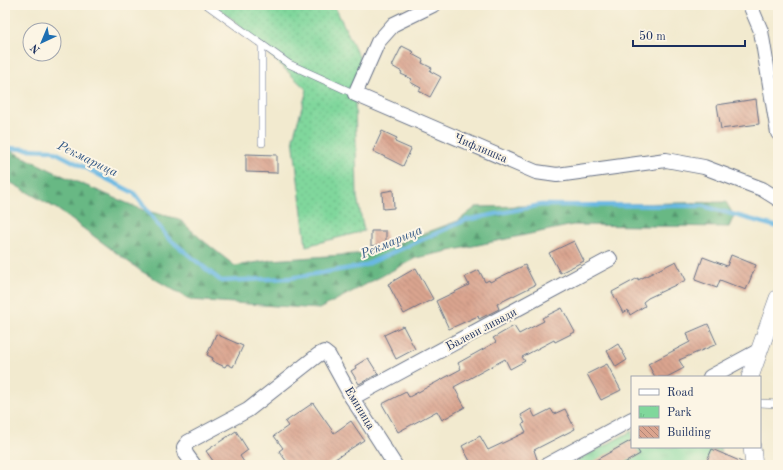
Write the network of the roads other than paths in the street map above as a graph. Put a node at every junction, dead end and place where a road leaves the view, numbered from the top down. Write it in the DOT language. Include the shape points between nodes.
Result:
graph roads {
  1 [pos="207,5"];
  2 [pos="433,5"];
  3 [pos="750,5"];
  4 [pos="262,45"];
  5 [pos="355,94"];
  6 [pos="778,133"];
  7 [pos="262,143"];
  8 [pos="778,199"];
  9 [pos="610,260"];
  10 [pos="778,298"];
  11 [pos="773,326"];
  12 [pos="758,351"];
  13 [pos="712,376"];
  14 [pos="750,376"];
  15 [pos="352,398"];
  16 [pos="761,403"];
  17 [pos="778,404"];
  18 [pos="631,420"];
  19 [pos="752,448"];
  20 [pos="194,465"];
  21 [pos="395,465"];
  22 [pos="547,465"];
  23 [pos="754,465"];
  1 -- 4 [label="lane, Чифлишка"];
  2 -- 5 [label="street" via="394,24 378,42"];
  3 -- 6 [label="street" via="761,31"];
  4 -- 5 [label="lane, Чифлишка" via="289,64"];
  4 -- 7 [label="lane"];
  5 -- 8 [label="street, Чифлишка" via="536,172 558,175 666,160 704,167 762,189"];
  9 -- 15 [label="street, Балеви ливади"];
  10 -- 11 [label="street"];
  11 -- 12 [label="street"];
  12 -- 13 [label="street"];
  12 -- 14 [label="street"];
  15 -- 20 [label="street, Еминица" via="329,356 324,352 248,410 188,442 184,447"];
  15 -- 21 [label="street, Еминица"];
  16 -- 17 [label="lane"];
  18 -- 22 [label="street"];
  19 -- 23 [label="street"];
}
